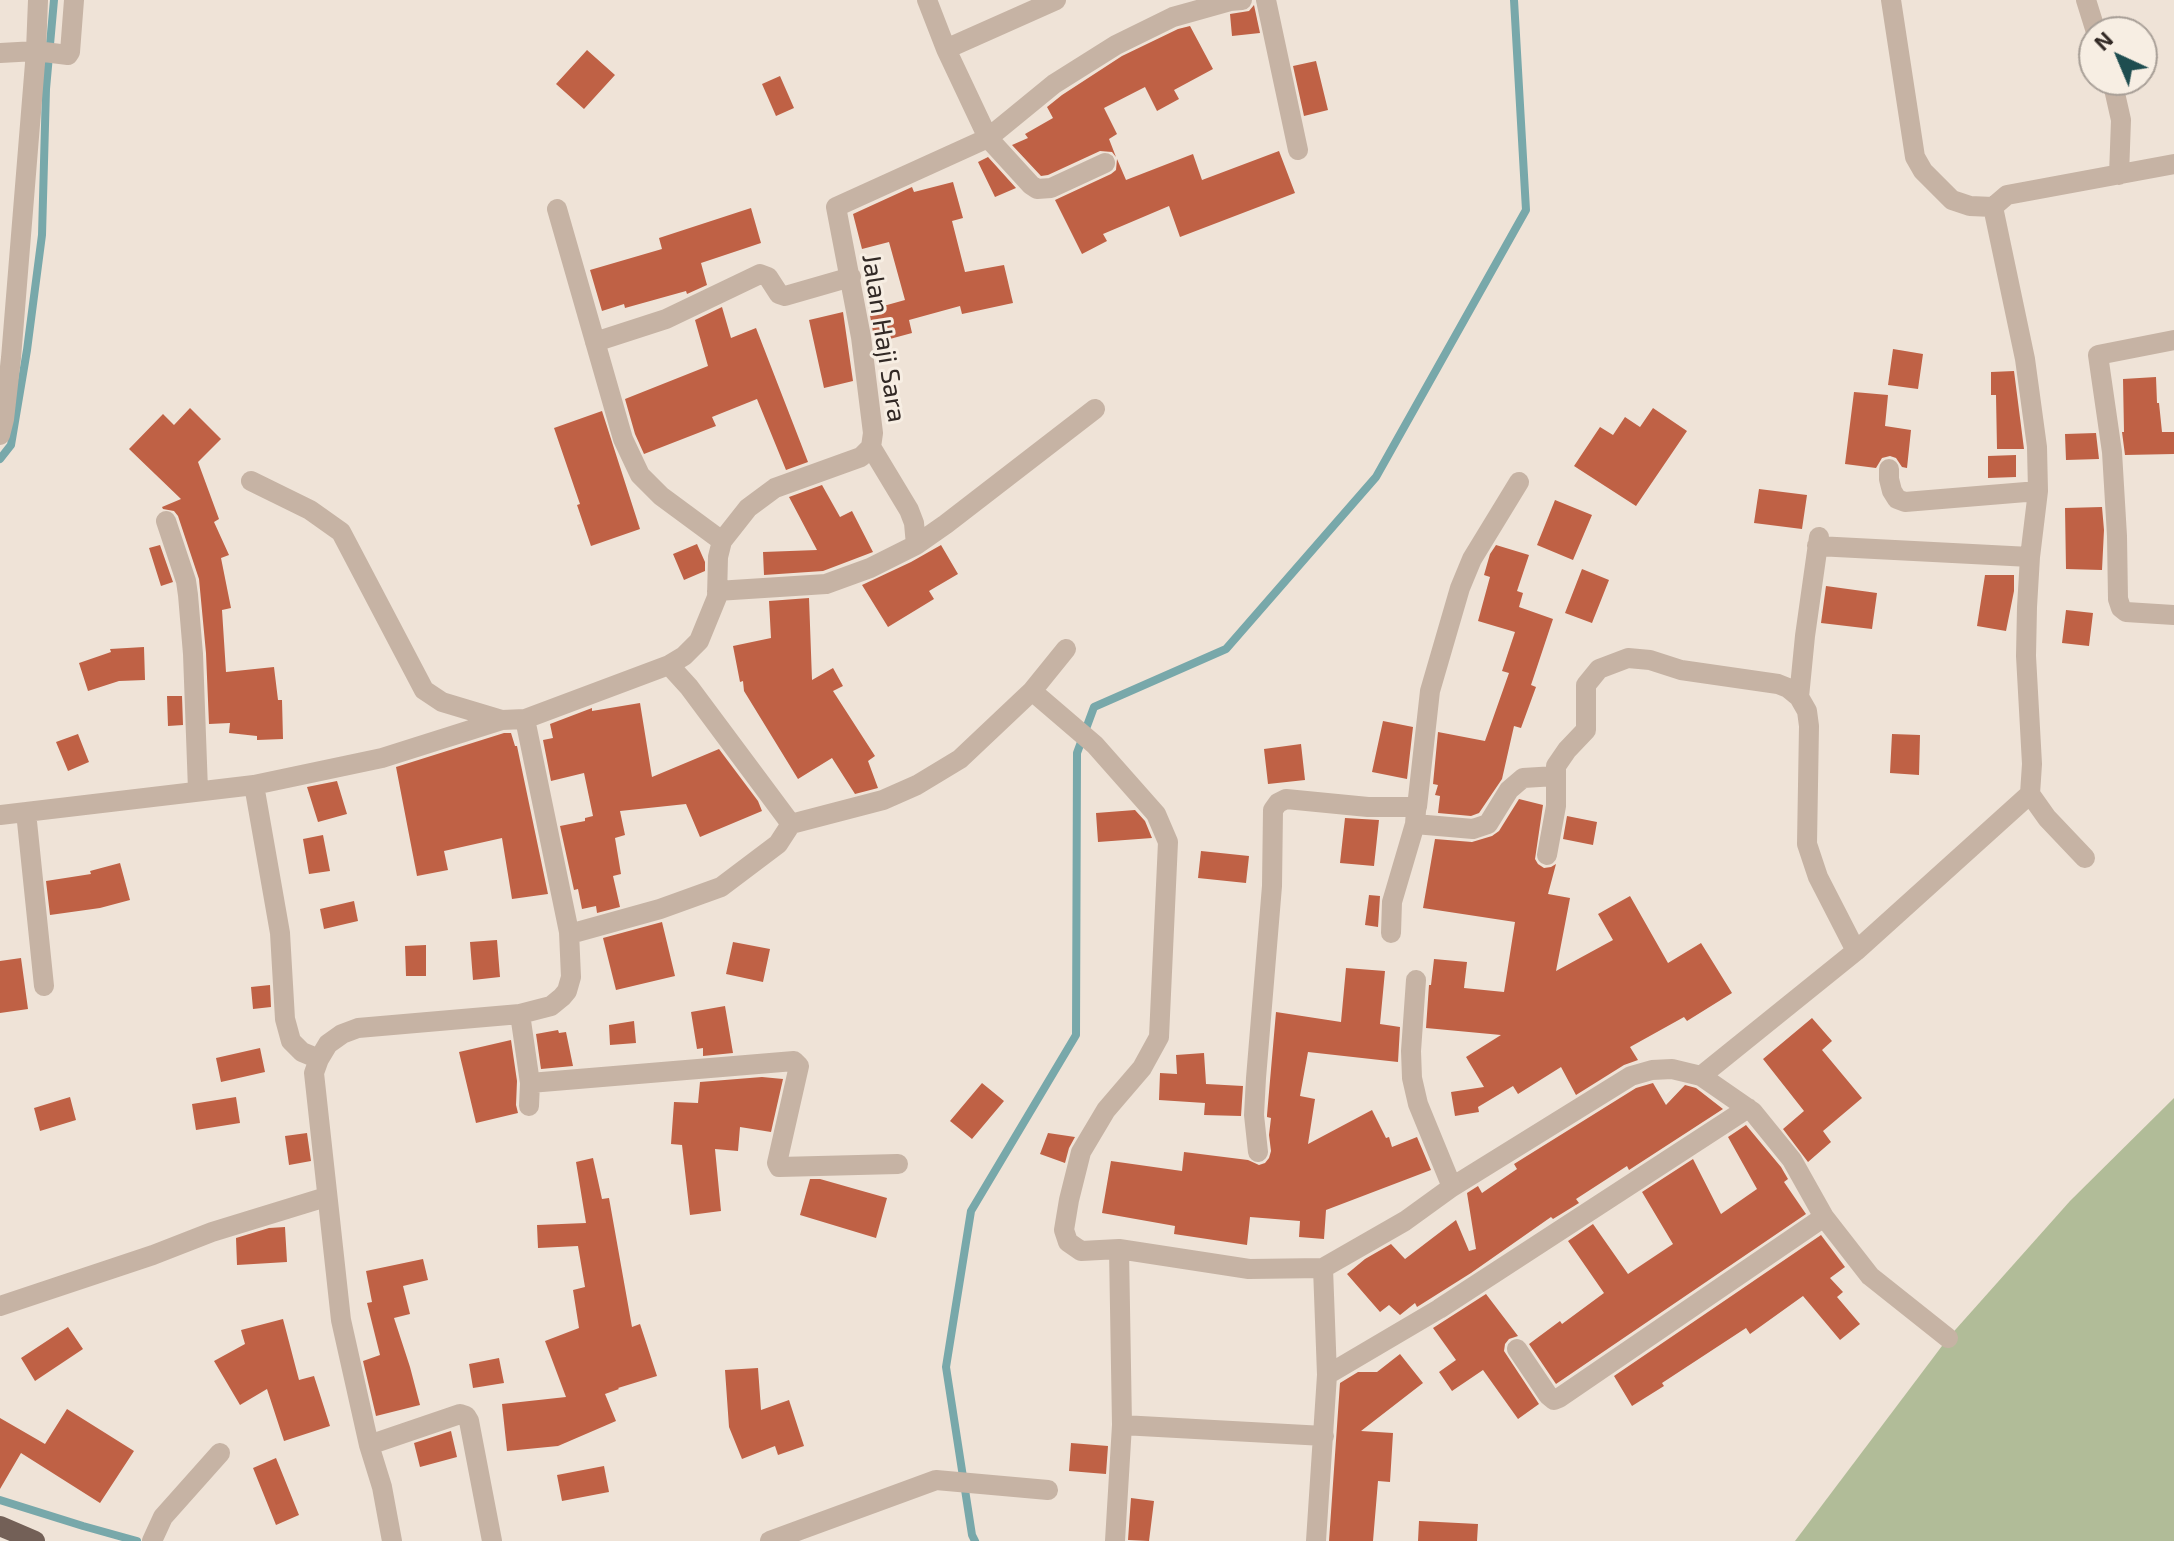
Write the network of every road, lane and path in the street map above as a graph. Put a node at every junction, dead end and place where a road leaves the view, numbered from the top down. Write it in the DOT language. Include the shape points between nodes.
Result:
graph roads {
  1 [pos="38,0"];
  2 [pos="74,0"];
  3 [pos="927,0"];
  4 [pos="1056,0"];
  5 [pos="1242,0"];
  6 [pos="1266,0"];
  7 [pos="1891,0"];
  8 [pos="946,49"];
  9 [pos="38,52"];
  10 [pos="0,53"];
  11 [pos="2117,96"];
  12 [pos="988,138"];
  13 [pos="1298,150"];
  14 [pos="1105,163"];
  15 [pos="2174,164"];
  16 [pos="2119,175"];
  17 [pos="1993,207"];
  18 [pos="557,209"];
  19 [pos="851,277"];
  20 [pos="2174,340"];
  21 [pos="595,342"];
  22 [pos="1095,409"];
  23 [pos="0,435"];
  24 [pos="871,447"];
  25 [pos="1889,469"];
  26 [pos="251,481"];
  27 [pos="1519,482"];
  28 [pos="2038,491"];
  29 [pos="166,521"];
  30 [pos="722,541"];
  31 [pos="916,545"];
  32 [pos="2030,557"];
  33 [pos="717,591"];
  34 [pos="2174,615"];
  35 [pos="1066,649"];
  36 [pos="669,665"];
  37 [pos="1032,691"];
  38 [pos="1799,697"];
  39 [pos="525,719"];
  40 [pos="502,720"];
  41 [pos="1556,776"];
  42 [pos="254,785"];
  43 [pos="198,790"];
  44 [pos="2030,794"];
  45 [pos="26,812"];
  46 [pos="0,815"];
  47 [pos="1416,815"];
  48 [pos="791,824"];
  49 [pos="1547,855"];
  50 [pos="2085,858"];
  51 [pos="569,932"];
  52 [pos="1391,933"];
  53 [pos="1856,951"];
  54 [pos="1416,980"];
  55 [pos="44,986"];
  56 [pos="520,1014"];
  57 [pos="319,1059"];
  58 [pos="1701,1076"];
  59 [pos="530,1083"];
  60 [pos="529,1106"];
  61 [pos="1748,1108"];
  62 [pos="1258,1152"];
  63 [pos="898,1164"];
  64 [pos="1452,1187"];
  65 [pos="326,1197"];
  66 [pos="1824,1217"];
  67 [pos="1119,1249"];
  68 [pos="1323,1268"];
  69 [pos="0,1306"];
  70 [pos="1948,1338"];
  71 [pos="1517,1349"];
  72 [pos="1327,1375"];
  73 [pos="1122,1425"];
  74 [pos="1324,1436"];
  75 [pos="369,1445"];
  76 [pos="220,1453"];
  77 [pos="1048,1490"];
  78 [pos="0,1526"];
  79 [pos="155,1533"];
  80 [pos="35,1541"];
  81 [pos="392,1541"];
  82 [pos="492,1541"];
  83 [pos="770,1541"];
  84 [pos="1115,1541"];
  85 [pos="1316,1541"];
  1 -- 9 [label="street"];
  2 -- 9 [label="street" via="68,55"];
  3 -- 8 [label="street"];
  4 -- 8 [label="street"];
  5 -- 12 [label="street" via="1173,17 1116,45 1054,84"];
  6 -- 13 [label="street"];
  7 -- 17 [label="street" via="1915,157 1952,200"];
  8 -- 12 [label="street"];
  9 -- 10 [label="street"];
  9 -- 23 [label="street"];
  11 -- 16 [label="street"];
  12 -- 14 [label="street" via="1037,189 1051,188"];
  12 -- 19 [label="street, Jalan Haji Sara" via="836,207"];
  15 -- 16 [label="street"];
  16 -- 17 [label="street" via="2007,195"];
  17 -- 28 [label="street" via="2033,407"];
  18 -- 21 [label="street"];
  19 -- 21 [label="street" via="785,296 760,274 666,319"];
  19 -- 24 [label="street, Jalan Haji Sara" via="870,403"];
  20 -- 34 [label="street" via="2098,355 2112,452 2118,599 2126,612"];
  21 -- 30 [label="street" via="623,439 640,475"];
  22 -- 31 [label="street"];
  24 -- 30 [label="street, Jalan Haji Sara" via="861,457 775,488 748,508"];
  24 -- 31 [label="street" via="909,510"];
  25 -- 28 [label="street" via="1892,491 1905,502"];
  26 -- 40 [label="street" via="341,532 424,690 442,702"];
  27 -- 47 [label="street" via="1460,588 1430,691"];
  28 -- 32 [label="street"];
  29 -- 43 [label="street" via="188,595"];
  30 -- 33 [label="street"];
  31 -- 33 [label="street" via="826,584"];
  32 -- 38 [label="street" via="1818,542"];
  32 -- 44 [label="street"];
  33 -- 36 [label="street" via="699,641"];
  35 -- 37 [label="street"];
  36 -- 39 [label="street"];
  36 -- 48 [label="street"];
  37 -- 48 [label="street" via="960,759 917,785 883,800"];
  37 -- 67 [label="street" via="1095,745 1156,814 1168,842 1159,1037 1081,1152 1064,1230 1068,1242 1081,1251"];
  38 -- 41 [label="street" via="1778,684 1628,658 1599,669 1586,685 1586,730 1561,758"];
  38 -- 53 [label="street" via="1809,726 1807,844"];
  39 -- 40 [label="street"];
  39 -- 51 [label="street"];
  40 -- 42 [label="street" via="382,758"];
  41 -- 47 [label="street" via="1523,778 1488,824 1473,829"];
  41 -- 49 [label="street"];
  42 -- 43 [label="street"];
  42 -- 57 [label="street" via="280,933 285,1019 291,1041"];
  43 -- 45 [label="street"];
  44 -- 50 [label="street"];
  44 -- 53 [label="street"];
  45 -- 46 [label="street"];
  45 -- 55 [label="street"];
  47 -- 52 [label="street" via="1392,902"];
  47 -- 62 [label="street" via="1286,799 1273,810 1254,1115"];
  48 -- 51 [label="street" via="778,844 721,887"];
  51 -- 56 [label="street" via="567,991 551,1006"];
  53 -- 58 [label="street"];
  54 -- 64 [label="street" via="1412,1078"];
  56 -- 57 [label="street" via="358,1028 328,1044"];
  56 -- 59 [label="street"];
  57 -- 65 [label="street" via="314,1073"];
  58 -- 61 [label="street"];
  58 -- 64 [label="street" via="1672,1069 1631,1076"];
  59 -- 60 [label="street"];
  59 -- 63 [label="street" via="794,1061 799,1066 779,1167"];
  61 -- 66 [label="street" via="1792,1160"];
  61 -- 72 [label="street" via="1439,1309"];
  64 -- 68 [label="street"];
  65 -- 69 [label="street"];
  65 -- 75 [label="street" via="341,1320"];
  66 -- 70 [label="street" via="1870,1276"];
  66 -- 71 [label="street" via="1559,1398 1548,1395"];
  67 -- 68 [label="street" via="1249,1269"];
  67 -- 73 [label="street"];
  68 -- 72 [label="street"];
  72 -- 74 [label="street"];
  73 -- 74 [label="street"];
  73 -- 84 [label="street"];
  74 -- 85 [label="street"];
  75 -- 81 [label="street"];
  75 -- 82 [label="street" via="466,1416"];
  76 -- 79 [label="street" via="175,1502"];
  77 -- 83 [label="street" via="936,1480"];
  78 -- 80 [label="main road"];
}
